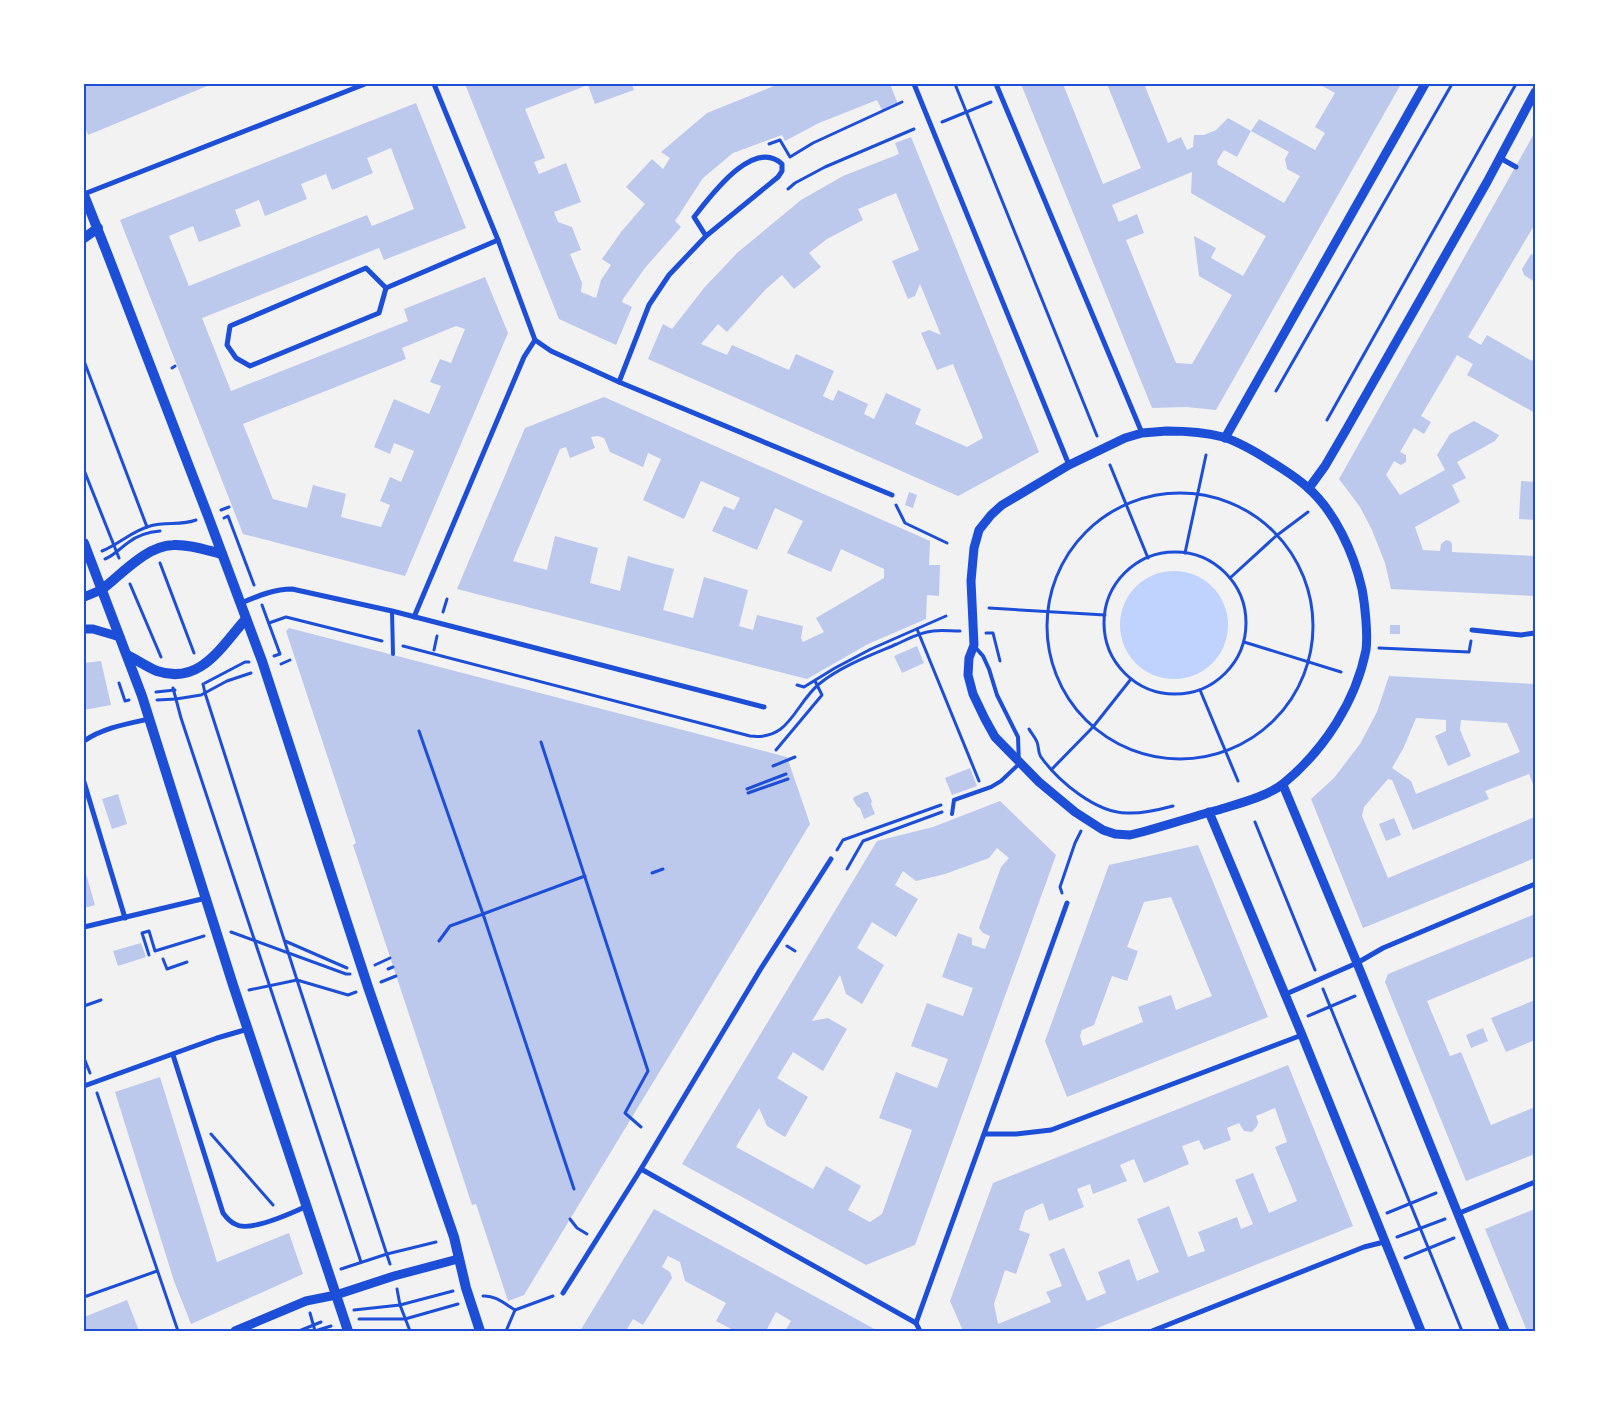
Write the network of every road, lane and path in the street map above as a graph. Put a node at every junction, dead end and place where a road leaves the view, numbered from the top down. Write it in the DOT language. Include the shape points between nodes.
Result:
graph roads {
  1 [pos="365,84"];
  2 [pos="434,84"];
  3 [pos="914,84"];
  4 [pos="955,84"];
  5 [pos="996,84"];
  6 [pos="1425,84"];
  7 [pos="1452,84"];
  8 [pos="1516,84"];
  9 [pos="1535,92"];
  10 [pos="992,102"];
  11 [pos="967,112"];
  12 [pos="941,122"];
  13 [pos="914,129"];
  14 [pos="1500,158"];
  15 [pos="1516,167"];
  16 [pos="788,189"];
  17 [pos="84,195"];
  18 [pos="98,228"];
  19 [pos="706,236"];
  20 [pos="84,238"];
  21 [pos="498,240"];
  22 [pos="386,288"];
  23 [pos="535,340"];
  24 [pos="84,361"];
  25 [pos="619,382"];
  26 [pos="1276,391"];
  27 [pos="1327,420"];
  28 [pos="1142,433"];
  29 [pos="1098,436"];
  30 [pos="1225,438"];
  31 [pos="1206,455"];
  32 [pos="1069,465"];
  33 [pos="1110,465"];
  34 [pos="84,470"];
  35 [pos="1309,488"];
  36 [pos="1198,494"];
  37 [pos="892,495"];
  38 [pos="1125,504"];
  39 [pos="229,507"];
  40 [pos="221,510"];
  41 [pos="1308,512"];
  42 [pos="199,519"];
  43 [pos="147,527"];
  44 [pos="149,532"];
  45 [pos="1276,536"];
  46 [pos="84,543"];
  47 [pos="947,543"];
  48 [pos="114,545"];
  49 [pos="97,553"];
  50 [pos="117,553"];
  51 [pos="1186,553"];
  52 [pos="222,554"];
  53 [pos="1148,558"];
  54 [pos="100,561"];
  55 [pos="159,562"];
  56 [pos="124,570"];
  57 [pos="1230,578"];
  58 [pos="102,590"];
  59 [pos="84,597"];
  60 [pos="447,599"];
  61 [pos="241,603"];
  62 [pos="989,608"];
  63 [pos="392,611"];
  64 [pos="1047,612"];
  65 [pos="443,613"];
  66 [pos="1105,615"];
  67 [pos="946,616"];
  68 [pos="414,617"];
  69 [pos="246,619"];
  70 [pos="269,623"];
  71 [pos="84,629"];
  72 [pos="918,629"];
  73 [pos="1472,630"];
  74 [pos="972,632"];
  75 [pos="1535,633"];
  76 [pos="920,634"];
  77 [pos="993,634"];
  78 [pos="437,636"];
  79 [pos="120,637"];
  80 [pos="1244,642"];
  81 [pos="392,644"];
  82 [pos="974,645"];
  83 [pos="1366,648"];
  84 [pos="434,650"];
  85 [pos="194,653"];
  86 [pos="393,654"];
  87 [pos="126,655"];
  88 [pos="290,660"];
  89 [pos="1308,661"];
  90 [pos="1000,662"];
  91 [pos="281,664"];
  92 [pos="251,672"];
  93 [pos="1340,672"];
  94 [pos="168,673"];
  95 [pos="1132,679"];
  96 [pos="815,681"];
  97 [pos="204,684"];
  98 [pos="797,685"];
  99 [pos="817,685"];
  100 [pos="1200,690"];
  101 [pos="205,693"];
  102 [pos="176,699"];
  103 [pos="152,701"];
  104 [pos="764,707"];
  105 [pos="149,719"];
  106 [pos="1028,727"];
  107 [pos="1093,727"];
  108 [pos="419,731"];
  109 [pos="84,741"];
  110 [pos="541,742"];
  111 [pos="776,750"];
  112 [pos="1224,751"];
  113 [pos="795,757"];
  114 [pos="1019,764"];
  115 [pos="773,766"];
  116 [pos="1052,769"];
  117 [pos="786,774"];
  118 [pos="788,779"];
  119 [pos="1238,781"];
  120 [pos="84,782"];
  121 [pos="1283,785"];
  122 [pos="747,789"];
  123 [pos="983,790"];
  124 [pos="748,794"];
  125 [pos="954,800"];
  126 [pos="1177,806"];
  127 [pos="953,808"];
  128 [pos="1209,812"];
  129 [pos="952,814"];
  130 [pos="1087,820"];
  131 [pos="1255,822"];
  132 [pos="831,859"];
  133 [pos="663,869"];
  134 [pos="847,869"];
  135 [pos="652,873"];
  136 [pos="585,876"];
  137 [pos="1535,884"];
  138 [pos="207,898"];
  139 [pos="1067,903"];
  140 [pos="482,914"];
  141 [pos="125,918"];
  142 [pos="84,927"];
  143 [pos="225,929"];
  144 [pos="208,935"];
  145 [pos="285,941"];
  146 [pos="439,941"];
  147 [pos="149,955"];
  148 [pos="390,958"];
  149 [pos="163,959"];
  150 [pos="187,962"];
  151 [pos="1357,963"];
  152 [pos="374,965"];
  153 [pos="393,967"];
  154 [pos="388,969"];
  155 [pos="396,976"];
  156 [pos="391,978"];
  157 [pos="296,980"];
  158 [pos="1320,980"];
  159 [pos="271,986"];
  160 [pos="1368,991"];
  161 [pos="236,993"];
  162 [pos="1286,994"];
  163 [pos="348,995"];
  164 [pos="101,1000"];
  165 [pos="84,1006"];
  166 [pos="1330,1007"];
  167 [pos="1296,1021"];
  168 [pos="248,1029"];
  169 [pos="1302,1034"];
  170 [pos="173,1055"];
  171 [pos="84,1058"];
  172 [pos="94,1082"];
  173 [pos="84,1086"];
  174 [pos="641,1127"];
  175 [pos="210,1132"];
  176 [pos="985,1134"];
  177 [pos="641,1169"];
  178 [pos="1535,1182"];
  179 [pos="574,1189"];
  180 [pos="1442,1191"];
  181 [pos="1410,1204"];
  182 [pos="273,1205"];
  183 [pos="306,1206"];
  184 [pos="1457,1214"];
  185 [pos="1382,1216"];
  186 [pos="570,1219"];
  187 [pos="1419,1228"];
  188 [pos="1464,1233"];
  189 [pos="596,1240"];
  190 [pos="436,1242"];
  191 [pos="1384,1242"];
  192 [pos="1428,1248"];
  193 [pos="387,1254"];
  194 [pos="458,1259"];
  195 [pos="361,1262"];
  196 [pos="1393,1263"];
  197 [pos="340,1269"];
  198 [pos="157,1271"];
  199 [pos="394,1276"];
  200 [pos="454,1291"];
  201 [pos="563,1293"];
  202 [pos="336,1295"];
  203 [pos="84,1298"];
  204 [pos="400,1305"];
  205 [pos="354,1310"];
  206 [pos="515,1310"];
  207 [pos="353,1319"];
  208 [pos="405,1319"];
  209 [pos="322,1322"];
  210 [pos="916,1323"];
  211 [pos="324,1328"];
  212 [pos="178,1331"];
  213 [pos="235,1331"];
  214 [pos="299,1331"];
  215 [pos="315,1331"];
  216 [pos="348,1331"];
  217 [pos="410,1331"];
  218 [pos="480,1331"];
  219 [pos="506,1331"];
  220 [pos="920,1331"];
  221 [pos="1152,1331"];
  222 [pos="1421,1331"];
  223 [pos="1462,1331"];
  224 [pos="1505,1331"];
  1 -- 17 [label="street"];
  2 -- 21 [label="street"];
  3 -- 32 [label="street"];
  4 -- 11 [label="path"];
  5 -- 28 [label="street"];
  6 -- 30 [label="street"];
  7 -- 26 [label="path"];
  8 -- 27 [label="path"];
  9 -- 14 [label="street"];
  10 -- 11 [label="path"];
  11 -- 12 [label="path"];
  11 -- 29 [label="path"];
  13 -- 16 [label="path" via="825,167"];
  14 -- 15 [label="street"];
  14 -- 35 [label="street" via="1325,466"];
  17 -- 18 [label="main road"];
  18 -- 20 [label="main road"];
  18 -- 52 [label="main road"];
  19 -- 19 [label="street" via="778,177 782,164 776,159 762,157 741,166 720,184 694,217"];
  19 -- 25 [label="street" via="669,275 649,305"];
  21 -- 22 [label="street"];
  21 -- 23 [label="street"];
  22 -- 22 [label="street" via="366,268 230,326 227,344 236,358 250,366 379,313"];
  23 -- 25 [label="street" via="551,351"];
  23 -- 68 [label="street" via="524,357"];
  24 -- 43 [label="path"];
  25 -- 37 [label="street"];
  28 -- 30 [label="street" via="1196,431"];
  28 -- 32 [label="street"];
  30 -- 35 [label="street" via="1260,454"];
  31 -- 36 [label="path"];
  32 -- 74 [label="street" via="1002,504 979,530 971,581"];
  33 -- 38 [label="path"];
  34 -- 48 [label="path"];
  35 -- 83 [label="street" via="1344,537 1358,570"];
  36 -- 38 [label="path" via="1174,492"];
  36 -- 45 [label="path" via="1229,502 1257,517"];
  36 -- 51 [label="path"];
  37 -- 47 [label="path" via="905,523"];
  38 -- 53 [label="path"];
  38 -- 64 [label="path" via="1080,536 1064,559 1053,585"];
  39 -- 40 [label="path"];
  41 -- 45 [label="path"];
  42 -- 43 [label="path"];
  43 -- 48 [label="path"];
  44 -- 50 [label="path" via="130,540"];
  45 -- 57 [label="path"];
  45 -- 89 [label="path" via="1296,560 1306,583 1313,635"];
  46 -- 58 [label="main road"];
  48 -- 49 [label="path"];
  48 -- 50 [label="path"];
  50 -- 54 [label="path"];
  50 -- 56 [label="path"];
  51 -- 53 [label="path" via="1166,553"];
  51 -- 57 [label="path" via="1217,566"];
  52 -- 56 [label="main road" via="172,545 155,549"];
  52 -- 61 [label="main road"];
  53 -- 66 [label="path" via="1119,580 1109,597"];
  55 -- 85 [label="path"];
  56 -- 58 [label="main road"];
  56 -- 94 [label="path"];
  57 -- 80 [label="path" via="1242,597 1246,619"];
  58 -- 59 [label="street"];
  58 -- 79 [label="main road"];
  60 -- 65 [label="path"];
  61 -- 63 [label="street" via="281,589"];
  61 -- 69 [label="main road"];
  62 -- 64 [label="path"];
  63 -- 68 [label="street"];
  63 -- 81 [label="lane"];
  64 -- 66 [label="path"];
  64 -- 107 [label="path" via="1048,644 1056,675 1071,703"];
  66 -- 95 [label="path" via="1106,639 1115,662"];
  67 -- 72 [label="path"];
  68 -- 104 [label="street"];
  69 -- 94 [label="main road" via="219,653 199,668 190,672"];
  69 -- 194 [label="main road" via="454,1237"];
  70 -- 81 [label="path" via="286,617"];
  71 -- 79 [label="street"];
  72 -- 76 [label="path"];
  72 -- 96 [label="path" via="871,649"];
  73 -- 75 [label="street" via="1522,635"];
  73 -- 83 [label="path" via="1469,652"];
  74 -- 76 [label="path" via="932,631"];
  74 -- 82 [label="street"];
  76 -- 99 [label="path"];
  76 -- 123 [label="path"];
  77 -- 90 [label="path"];
  78 -- 84 [label="path"];
  79 -- 87 [label="main road"];
  80 -- 89 [label="path"];
  80 -- 100 [label="path" via="1235,662 1220,679"];
  81 -- 86 [label="lane"];
  81 -- 99 [label="path" via="761,738 786,724"];
  82 -- 114 [label="lane" via="983,656 997,695 1018,737"];
  82 -- 114 [label="street" via="968,675 974,694 995,736"];
  83 -- 121 [label="street" via="1353,690 1330,733"];
  87 -- 94 [label="main road"];
  87 -- 105 [label="main road"];
  88 -- 91 [label="path"];
  89 -- 93 [label="path"];
  89 -- 112 [label="path" via="1296,691 1278,716 1253,737"];
  92 -- 101 [label="path"];
  94 -- 102 [label="path"];
  95 -- 100 [label="path" via="1152,691 1176,695"];
  95 -- 107 [label="path"];
  96 -- 98 [label="path" via="804,687"];
  96 -- 99 [label="path"];
  97 -- 101 [label="path"];
  99 -- 111 [label="path" via="822,695"];
  100 -- 112 [label="path"];
  101 -- 102 [label="path"];
  101 -- 145 [label="path"];
  102 -- 103 [label="path"];
  102 -- 159 [label="path"];
  105 -- 109 [label="street" via="101,731"];
  105 -- 138 [label="main road"];
  106 -- 116 [label="path" via="1040,755"];
  107 -- 112 [label="path" via="1122,746 1156,757 1190,759"];
  107 -- 116 [label="path"];
  108 -- 140 [label="path"];
  110 -- 136 [label="path"];
  112 -- 119 [label="path"];
  113 -- 115 [label="path"];
  114 -- 123 [label="lane" via="1001,781"];
  114 -- 130 [label="street"];
  116 -- 126 [label="path" via="1081,796 1099,807 1125,814"];
  117 -- 122 [label="path"];
  118 -- 124 [label="path"];
  120 -- 141 [label="street"];
  121 -- 128 [label="street"];
  121 -- 151 [label="street"];
  123 -- 125 [label="lane"];
  125 -- 127 [label="lane"];
  125 -- 132 [label="path" via="843,840"];
  127 -- 129 [label="lane"];
  127 -- 134 [label="path" via="863,841"];
  128 -- 130 [label="street" via="1130,835 1103,830"];
  128 -- 162 [label="street"];
  130 -- 139 [label="path" via="1075,843 1060,887"];
  131 -- 158 [label="path"];
  132 -- 177 [label="street" via="760,970"];
  133 -- 135 [label="path"];
  136 -- 140 [label="path"];
  136 -- 174 [label="path" via="648,1071 625,1113"];
  137 -- 151 [label="street" via="1384,948"];
  138 -- 141 [label="street"];
  138 -- 161 [label="main road"];
  139 -- 176 [label="street"];
  140 -- 146 [label="path" via="450,926"];
  140 -- 179 [label="path"];
  141 -- 142 [label="street"];
  143 -- 145 [label="path" via="346,974 357,972"];
  144 -- 147 [label="path" via="155,951 149,931 142,933"];
  145 -- 157 [label="path"];
  148 -- 152 [label="path"];
  149 -- 150 [label="path" via="167,969"];
  151 -- 158 [label="street"];
  151 -- 160 [label="street"];
  153 -- 154 [label="path"];
  155 -- 156 [label="path"];
  157 -- 159 [label="path"];
  157 -- 163 [label="path"];
  157 -- 193 [label="path"];
  158 -- 162 [label="street"];
  158 -- 166 [label="path"];
  159 -- 161 [label="path"];
  159 -- 195 [label="path"];
  160 -- 166 [label="path"];
  160 -- 184 [label="street"];
  161 -- 168 [label="main road"];
  162 -- 167 [label="street"];
  164 -- 165 [label="path"];
  166 -- 167 [label="path"];
  166 -- 181 [label="path"];
  167 -- 169 [label="street"];
  168 -- 170 [label="street"];
  168 -- 183 [label="main road"];
  169 -- 176 [label="street" via="1051,1130"];
  169 -- 191 [label="street"];
  170 -- 172 [label="street"];
  170 -- 183 [label="street" via="223,1214 236,1225 249,1226"];
  171 -- 172 [label="path"];
  172 -- 173 [label="street"];
  172 -- 198 [label="path"];
  175 -- 182 [label="path"];
  176 -- 210 [label="street"];
  177 -- 189 [label="street"];
  177 -- 210 [label="street"];
  178 -- 184 [label="street"];
  180 -- 181 [label="path"];
  181 -- 185 [label="path"];
  181 -- 187 [label="path"];
  183 -- 202 [label="main road"];
  184 -- 187 [label="path"];
  184 -- 188 [label="street"];
  186 -- 189 [label="path" via="577,1228"];
  187 -- 191 [label="path"];
  187 -- 192 [label="path"];
  188 -- 192 [label="path"];
  188 -- 224 [label="street"];
  189 -- 201 [label="street"];
  190 -- 193 [label="path"];
  191 -- 196 [label="street"];
  191 -- 221 [label="street" via="1355,1250"];
  192 -- 196 [label="path"];
  192 -- 223 [label="path"];
  193 -- 195 [label="path"];
  193 -- 199 [label="path"];
  194 -- 199 [label="street"];
  194 -- 218 [label="main road"];
  195 -- 197 [label="path"];
  196 -- 222 [label="street"];
  198 -- 203 [label="path"];
  198 -- 212 [label="path"];
  199 -- 202 [label="street"];
  199 -- 204 [label="path"];
  200 -- 204 [label="path"];
  202 -- 213 [label="street" via="306,1300"];
  202 -- 216 [label="main road"];
  204 -- 205 [label="path"];
  204 -- 208 [label="path"];
  206 -- 219 [label="path"];
  207 -- 208 [label="path"];
  208 -- 217 [label="path"];
  209 -- 214 [label="path"];
  210 -- 220 [label="street"];
  211 -- 215 [label="path"];
}
